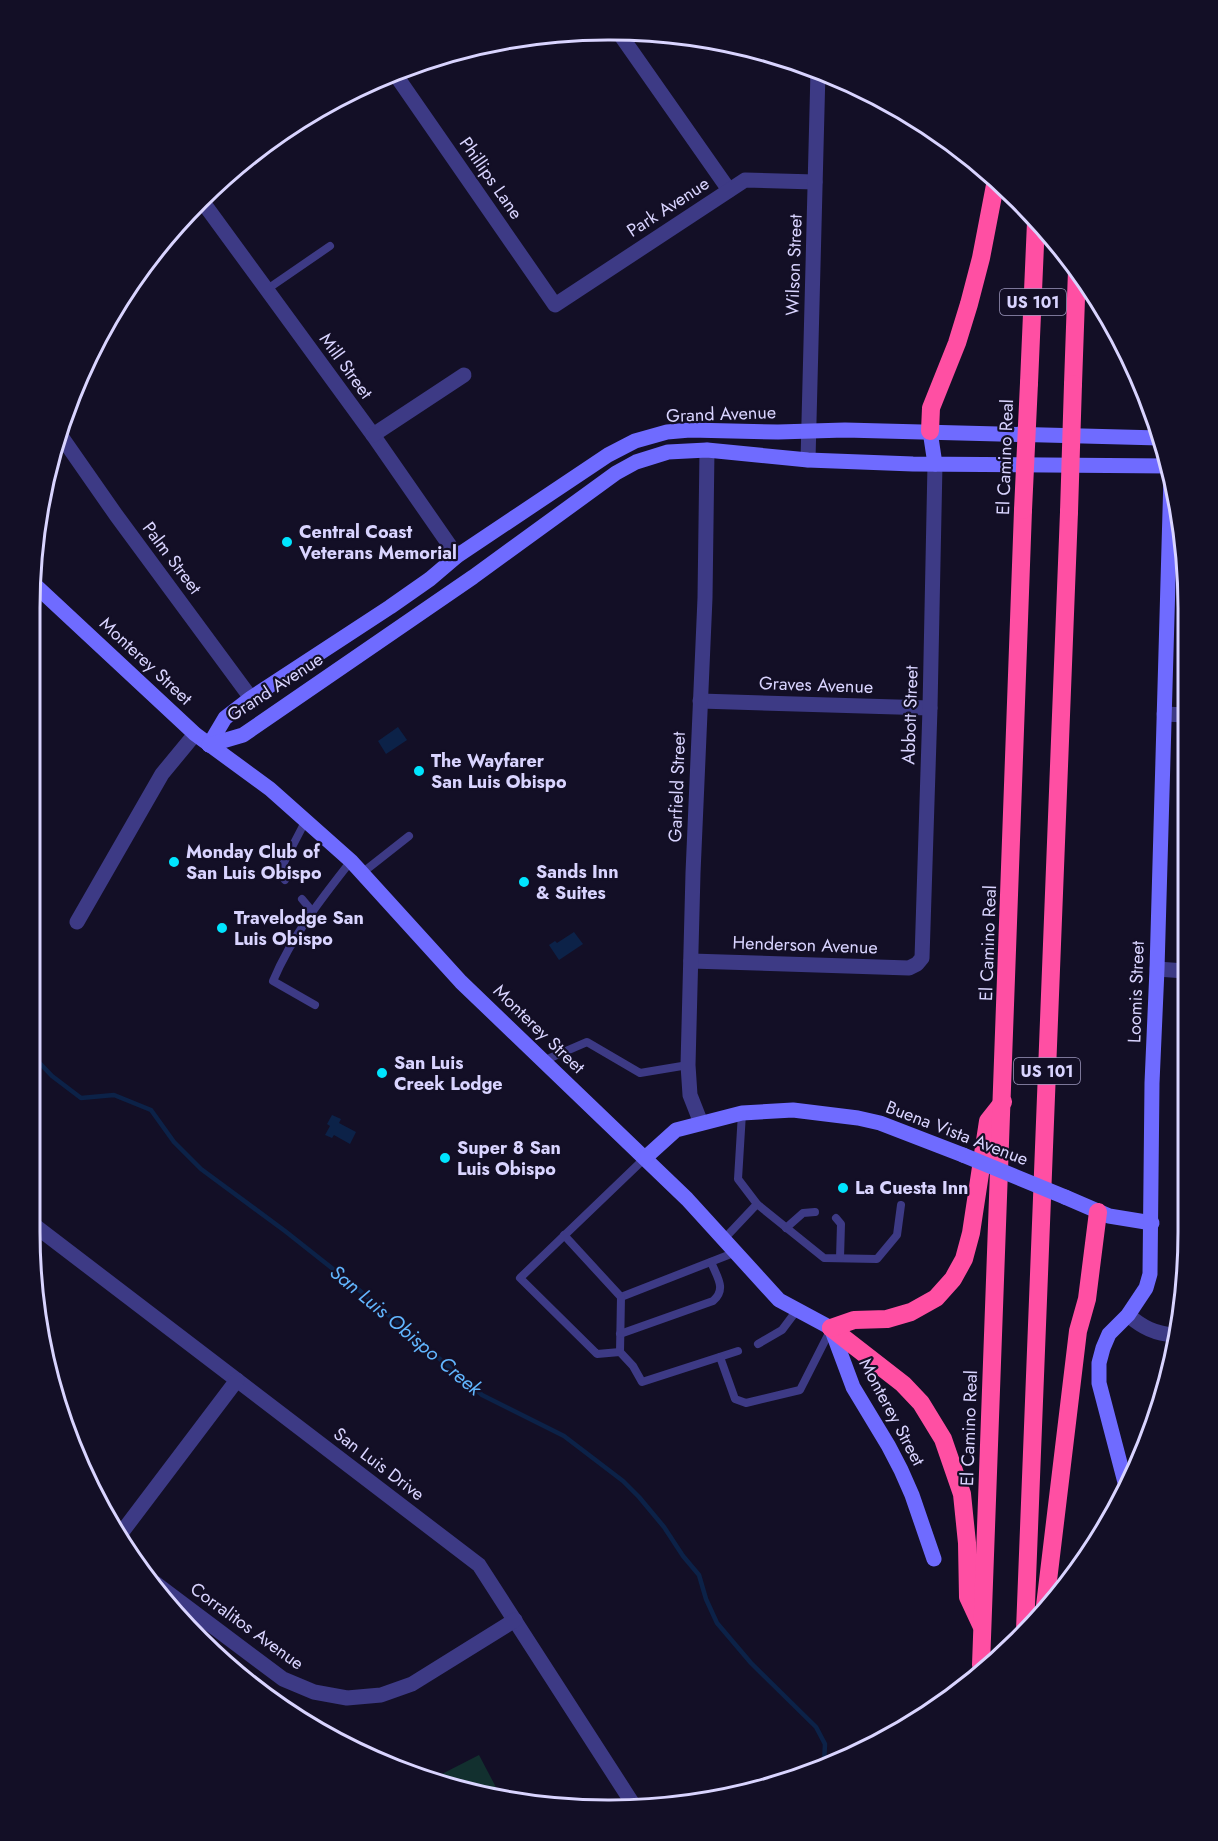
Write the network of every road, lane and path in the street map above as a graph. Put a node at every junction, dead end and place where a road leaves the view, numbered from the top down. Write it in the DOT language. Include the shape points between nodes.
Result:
graph roads {
  1 [pos="625,41"];
  2 [pos="400,81"];
  3 [pos="818,81"];
  4 [pos="815,182"];
  5 [pos="729,190"];
  6 [pos="994,191"];
  7 [pos="207,207"];
  8 [pos="1036,233"];
  9 [pos="330,246"];
  10 [pos="1076,285"];
  11 [pos="266,290"];
  12 [pos="555,305"];
  13 [pos="465,375"];
  14 [pos="809,430"];
  15 [pos="930,431"];
  16 [pos="373,435"];
  17 [pos="1151,438"];
  18 [pos="66,443"];
  19 [pos="707,450"];
  20 [pos="808,460"];
  21 [pos="935,464"];
  22 [pos="1159,466"];
  23 [pos="1170,516"];
  24 [pos="457,556"];
  25 [pos="473,577"];
  26 [pos="41,591"];
  27 [pos="251,698"];
  28 [pos="700,701"];
  29 [pos="930,708"];
  30 [pos="1164,714"];
  31 [pos="1178,715"];
  32 [pos="195,734"];
  33 [pos="209,745"];
  34 [pos="306,820"];
  35 [pos="409,836"];
  36 [pos="351,861"];
  37 [pos="362,873"];
  38 [pos="285,880"];
  39 [pos="302,899"];
  40 [pos="312,911"];
  41 [pos="77,922"];
  42 [pos="691,961"];
  43 [pos="917,964"];
  44 [pos="1157,969"];
  45 [pos="1178,970"];
  46 [pos="315,1005"];
  47 [pos="543,1061"];
  48 [pos="688,1065"];
  49 [pos="1003,1102"];
  50 [pos="742,1113"];
  51 [pos="701,1123"];
  52 [pos="645,1158"];
  53 [pos="757,1204"];
  54 [pos="901,1205"];
  55 [pos="815,1212"];
  56 [pos="1098,1212"];
  57 [pos="836,1218"];
  58 [pos="1152,1223"];
  59 [pos="786,1228"];
  60 [pos="40,1230"];
  61 [pos="564,1235"];
  62 [pos="724,1239"];
  63 [pos="736,1252"];
  64 [pos="840,1258"];
  65 [pos="711,1262"];
  66 [pos="621,1298"];
  67 [pos="797,1310"];
  68 [pos="1128,1315"];
  69 [pos="831,1328"];
  70 [pos="620,1334"];
  71 [pos="1168,1335"];
  72 [pos="758,1344"];
  73 [pos="738,1351"];
  74 [pos="620,1352"];
  75 [pos="720,1357"];
  76 [pos="237,1380"];
  77 [pos="1123,1474"];
  78 [pos="125,1529"];
  79 [pos="934,1559"];
  80 [pos="1046,1595"];
  81 [pos="173,1597"];
  82 [pos="1025,1618"];
  83 [pos="515,1620"];
  84 [pos="982,1628"];
  85 [pos="981,1661"];
  86 [pos="630,1799"];
  1 -- 5 [label="street"];
  2 -- 12 [label="street, Phillips Lane"];
  3 -- 4 [label="street, Wilson Street"];
  4 -- 5 [label="street, Park Avenue" via="745,180"];
  4 -- 14 [label="street, Wilson Street"];
  5 -- 12 [label="street, Park Avenue"];
  6 -- 15 [label="highway" via="978,270 957,343 931,408"];
  7 -- 11 [label="street, Mill Street"];
  8 -- 49 [label="highway, El Camino Real / US 101, bridge"];
  9 -- 11 [label="lane"];
  10 -- 82 [label="highway, US 101, bridge"];
  11 -- 16 [label="street, Mill Street"];
  13 -- 16 [label="street"];
  14 -- 15 [label="street, Grand Avenue"];
  14 -- 20 [label="street, Wilson Street"];
  14 -- 24 [label="street, Grand Avenue" via="690,430 635,441"];
  15 -- 17 [label="street, Grand Avenue"];
  15 -- 21 [label="street"];
  16 -- 24 [label="street, Mill Street"];
  18 -- 27 [label="street, Palm Street"];
  19 -- 20 [label="street, Grand Avenue"];
  19 -- 25 [label="street, Grand Avenue" via="668,452 636,462"];
  19 -- 28 [label="street, Garfield Street"];
  20 -- 21 [label="street, Grand Avenue"];
  21 -- 22 [label="street, Grand Avenue"];
  21 -- 29 [label="street, Abbott Street"];
  23 -- 30 [label="street, Loomis Street"];
  24 -- 25 [label="street"];
  24 -- 27 [label="street, Grand Avenue" via="415,591"];
  25 -- 33 [label="street, Grand Avenue" via="243,735"];
  26 -- 32 [label="street, Monterey Street"];
  27 -- 33 [label="street, Grand Avenue" via="225,718"];
  28 -- 29 [label="street, Graves Avenue"];
  28 -- 42 [label="street, Garfield Street"];
  29 -- 43 [label="street, Abbott Street" via="922,958"];
  30 -- 31 [label="street"];
  30 -- 44 [label="street, Loomis Street"];
  32 -- 33 [label="street, Monterey Street"];
  32 -- 41 [label="street" via="162,774"];
  33 -- 34 [label="street, Monterey Street"];
  34 -- 36 [label="street, Monterey Street"];
  34 -- 38 [label="lane" via="279,872"];
  35 -- 37 [label="lane"];
  36 -- 37 [label="street, Monterey Street"];
  36 -- 40 [label="lane"];
  37 -- 47 [label="street, Monterey Street" via="461,982"];
  39 -- 40 [label="lane"];
  40 -- 46 [label="lane" via="273,981"];
  42 -- 43 [label="street, Henderson Avenue" via="909,968"];
  42 -- 48 [label="street, Garfield Street"];
  44 -- 45 [label="street"];
  44 -- 58 [label="street, Loomis Street"];
  47 -- 48 [label="lane" via="586,1042 640,1073"];
  47 -- 52 [label="street, Monterey Street"];
  48 -- 51 [label="street, Garfield Street" via="690,1095"];
  49 -- 69 [label="highway" via="988,1121 969,1242 953,1279 936,1298 911,1312 887,1319 854,1320"];
  49 -- 84 [label="highway, El Camino Real / US 101"];
  50 -- 51 [label="street, Buena Vista Avenue"];
  50 -- 53 [label="lane" via="738,1179"];
  50 -- 56 [label="street, Buena Vista Avenue, bridge" via="793,1110 858,1118 895,1128"];
  51 -- 52 [label="street, Buena Vista Avenue" via="676,1130"];
  52 -- 61 [label="lane"];
  52 -- 62 [label="street, Monterey Street"];
  53 -- 59 [label="lane"];
  53 -- 62 [label="lane"];
  54 -- 64 [label="lane" via="897,1235 877,1259"];
  55 -- 59 [label="lane" via="802,1213"];
  56 -- 58 [label="street, Buena Vista Avenue"];
  56 -- 80 [label="highway" via="1078,1331"];
  57 -- 64 [label="lane" via="841,1224"];
  58 -- 68 [label="street, Loomis Street" via="1150,1274 1146,1288"];
  59 -- 64 [label="lane" via="824,1258"];
  60 -- 76 [label="street, San Luis Drive"];
  61 -- 66 [label="lane"];
  61 -- 74 [label="lane" via="520,1278 597,1354"];
  62 -- 63 [label="street, Monterey Street"];
  63 -- 65 [label="lane"];
  63 -- 67 [label="street, Monterey Street" via="779,1300"];
  65 -- 66 [label="lane"];
  65 -- 70 [label="lane" via="722,1287 713,1301"];
  66 -- 70 [label="lane"];
  67 -- 69 [label="street, Monterey Street"];
  67 -- 72 [label="lane" via="782,1330"];
  68 -- 71 [label="street" via="1141,1326"];
  68 -- 77 [label="street, Loomis Street" via="1109,1334 1102,1348 1099,1373"];
  69 -- 75 [label="lane" via="800,1390 746,1403 735,1399"];
  69 -- 79 [label="street, Monterey Street" via="853,1387 901,1470"];
  69 -- 84 [label="highway" via="903,1384 921,1403 943,1439 964,1509 968,1598"];
  70 -- 74 [label="lane"];
  73 -- 75 [label="lane"];
  74 -- 75 [label="lane" via="642,1382"];
  76 -- 78 [label="street"];
  76 -- 83 [label="street, San Luis Drive" via="479,1565"];
  81 -- 83 [label="street, Corralitos Avenue" via="283,1679 314,1692 347,1698 381,1695 412,1684"];
  83 -- 86 [label="street, San Luis Drive"];
  84 -- 85 [label="highway, El Camino Real / US 101"];
}
